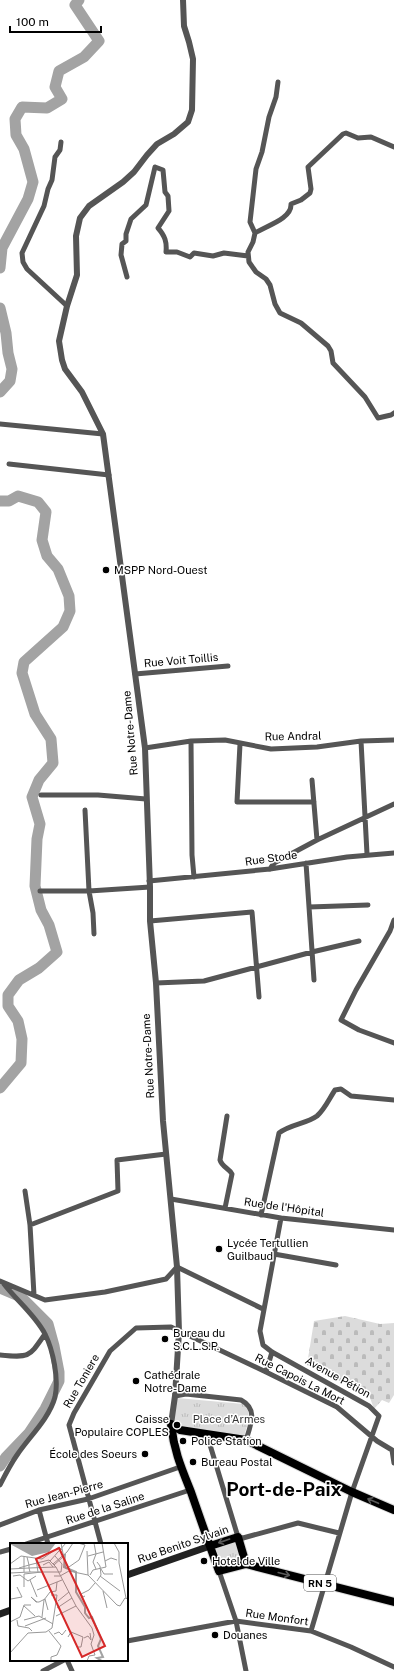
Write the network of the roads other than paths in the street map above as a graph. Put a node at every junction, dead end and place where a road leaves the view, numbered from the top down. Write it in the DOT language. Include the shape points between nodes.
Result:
graph roads {
  1 [pos="183,0"];
  2 [pos="278,82"];
  3 [pos="61,142"];
  4 [pos="394,147"];
  5 [pos="255,233"];
  6 [pos="248,256"];
  7 [pos="127,277"];
  8 [pos="67,306"];
  9 [pos="394,412"];
  10 [pos="0,424"];
  11 [pos="102,432"];
  12 [pos="9,464"];
  13 [pos="109,475"];
  14 [pos="228,666"];
  15 [pos="135,674"];
  16 [pos="394,740"];
  17 [pos="361,741"];
  18 [pos="190,742"];
  19 [pos="240,744"];
  20 [pos="145,748"];
  21 [pos="312,780"];
  22 [pos="41,795"];
  23 [pos="146,799"];
  24 [pos="314,802"];
  25 [pos="394,804"];
  26 [pos="85,810"];
  27 [pos="365,818"];
  28 [pos="317,840"];
  29 [pos="394,853"];
  30 [pos="367,854"];
  31 [pos="306,863"];
  32 [pos="270,869"];
  33 [pos="194,877"];
  34 [pos="150,884"];
  35 [pos="40,891"];
  36 [pos="89,891"];
  37 [pos="368,905"];
  38 [pos="309,907"];
  39 [pos="394,920"];
  40 [pos="150,921"];
  41 [pos="94,934"];
  42 [pos="359,941"];
  43 [pos="312,952"];
  44 [pos="257,967"];
  45 [pos="314,980"];
  46 [pos="156,983"];
  47 [pos="259,997"];
  48 [pos="394,1043"];
  49 [pos="394,1100"];
  50 [pos="227,1116"];
  51 [pos="166,1154"];
  52 [pos="25,1191"];
  53 [pos="172,1198"];
  54 [pos="225,1208"];
  55 [pos="261,1215"];
  56 [pos="281,1218"];
  57 [pos="30,1225"];
  58 [pos="394,1230"];
  59 [pos="274,1254"];
  60 [pos="336,1265"];
  61 [pos="177,1267"];
  62 [pos="1,1281"];
  63 [pos="34,1295"];
  64 [pos="263,1309"];
  65 [pos="179,1332"];
  66 [pos="45,1334"];
  67 [pos="272,1352"];
  68 [pos="0,1356"];
  69 [pos="266,1372"];
  70 [pos="175,1396"];
  71 [pos="170,1424"];
  72 [pos="207,1435"];
  73 [pos="372,1436"];
  74 [pos="246,1440"];
  75 [pos="393,1449"];
  76 [pos="394,1463"];
  77 [pos="180,1467"];
  78 [pos="0,1485"];
  79 [pos="190,1490"];
  80 [pos="352,1492"];
  81 [pos="88,1500"];
  82 [pos="39,1510"];
  83 [pos="394,1510"];
  84 [pos="94,1522"];
  85 [pos="0,1525"];
  86 [pos="339,1533"];
  87 [pos="238,1537"];
  88 [pos="47,1538"];
  89 [pos="30,1543"];
  90 [pos="48,1543"];
  91 [pos="101,1543"];
  92 [pos="210,1546"];
  93 [pos="10,1549"];
  94 [pos="0,1552"];
  95 [pos="246,1564"];
  96 [pos="219,1571"];
  97 [pos="128,1575"];
  98 [pos="324,1584"];
  99 [pos="394,1602"];
  100 [pos="10,1610"];
  101 [pos="0,1614"];
  102 [pos="236,1622"];
  103 [pos="311,1631"];
  104 [pos="128,1641"];
  105 [pos="64,1661"];
  106 [pos="67,1661"];
  107 [pos="394,1667"];
  108 [pos="43,1671"];
  109 [pos="72,1671"];
  110 [pos="246,1671"];
  1 -- 8 [label="street, Rue Notre-Dame" via="184,26 193,60 192,110 188,122 157,144 134,172 89,206 80,218 76,236 77,275"];
  2 -- 5 [label="street" via="256,169 250,222"];
  3 -- 8 [label="street" via="44,206 22,253 27,269"];
  4 -- 5 [label="street" via="371,137 358,138 343,134 308,167 311,189 307,197 291,204 292,209 286,217"];
  5 -- 6 [label="street"];
  6 -- 7 [label="street" via="194,253 190,257 177,252 166,252 164,234 158,228 169,211 168,196 165,192 163,170 155,167 146,204 131,219 126,241 122,244 121,255"];
  6 -- 9 [label="street" via="256,272 270,285 280,313 301,323 328,346 332,351 333,363 365,397 378,418"];
  8 -- 11 [label="street, Rue Notre-Dame" via="59,341 62,360"];
  10 -- 11 [label="street"];
  11 -- 13 [label="street, Rue Notre-Dame"];
  12 -- 13 [label="street"];
  13 -- 15 [label="street, Rue Notre-Dame"];
  14 -- 15 [label="street, Rue Voit Toillis"];
  15 -- 20 [label="street, Rue Notre-Dame"];
  16 -- 17 [label="street, Rue Andral"];
  17 -- 19 [label="street, Rue Andral" via="317,747 271,748"];
  17 -- 27 [label="street"];
  18 -- 19 [label="street, Rue Andral" via="225,740"];
  18 -- 20 [label="street, Rue Andral"];
  18 -- 33 [label="street"];
  19 -- 24 [label="street" via="238,802"];
  20 -- 23 [label="street, Rue Notre-Dame"];
  21 -- 24 [label="street"];
  22 -- 23 [label="street" via="98,795"];
  23 -- 34 [label="street, Rue Notre-Dame"];
  24 -- 28 [label="street"];
  25 -- 27 [label="street"];
  26 -- 36 [label="street"];
  27 -- 28 [label="street"];
  27 -- 30 [label="street"];
  28 -- 32 [label="street" via="274,863"];
  29 -- 30 [label="street, Rue Stode"];
  30 -- 31 [label="street, Rue Stode"];
  31 -- 32 [label="street, Rue Stode"];
  31 -- 38 [label="street"];
  32 -- 33 [label="street, Rue Stode"];
  33 -- 34 [label="street, Rue Stode"];
  34 -- 36 [label="street, Rue Stode"];
  34 -- 40 [label="street, Rue Notre-Dame"];
  35 -- 36 [label="street, Rue Stode"];
  36 -- 41 [label="street"];
  37 -- 38 [label="street"];
  38 -- 43 [label="street"];
  39 -- 48 [label="street" via="341,1020"];
  40 -- 44 [label="street" via="252,912"];
  40 -- 46 [label="street, Rue Notre-Dame"];
  42 -- 43 [label="street"];
  43 -- 44 [label="street"];
  43 -- 45 [label="street"];
  44 -- 46 [label="street" via="204,981"];
  44 -- 47 [label="street"];
  46 -- 51 [label="street, Rue Notre-Dame"];
  49 -- 55 [label="street" via="351,1096 341,1089 335,1090 316,1117 279,1133"];
  50 -- 54 [label="street" via="220,1160 232,1174"];
  51 -- 53 [label="street, Rue Notre-Dame"];
  51 -- 57 [label="street" via="117,1160 118,1191"];
  52 -- 57 [label="street"];
  53 -- 54 [label="street, Rue de l'Hôpital"];
  53 -- 61 [label="street, Rue Notre-Dame"];
  54 -- 55 [label="street, Rue de l'Hôpital"];
  55 -- 56 [label="street, Rue de l'Hôpital"];
  56 -- 58 [label="street, Rue de l'Hôpital"];
  56 -- 59 [label="street, Avenue Pétion"];
  57 -- 63 [label="street"];
  59 -- 60 [label="street"];
  59 -- 64 [label="street, Avenue Pétion"];
  61 -- 63 [label="street" via="166,1279 105,1292 45,1300"];
  61 -- 64 [label="street"];
  61 -- 65 [label="street, Rue Notre-Dame"];
  62 -- 63 [label="street"];
  62 -- 66 [label="street"];
  64 -- 67 [label="street, Avenue Pétion" via="260,1331 263,1345"];
  65 -- 69 [label="street, Rue Capois La Mort"];
  65 -- 70 [label="street, Rue Notre-Dame"];
  65 -- 81 [label="street, Rue Toniere" via="171,1328 136,1328 110,1351 74,1413 69,1425"];
  66 -- 68 [label="street" via="37,1347 27,1355"];
  66 -- 78 [label="street" via="56,1376 55,1397 47,1415 16,1456"];
  67 -- 69 [label="street"];
  67 -- 73 [label="street, Avenue Pétion" via="369,1406 379,1416"];
  69 -- 73 [label="street, Rue Capois La Mort" via="337,1407"];
  70 -- 71 [label="street, Rue Notre-Dame"];
  70 -- 74 [label="street" via="186,1394 241,1400 247,1403 251,1408 252,1419"];
  71 -- 72 [label="main road" via="180,1430"];
  71 -- 77 [label="main road, Rue Notre-Dame"];
  72 -- 74 [label="main road"];
  72 -- 87 [label="street"];
  73 -- 75 [label="street, Rue Capois La Mort"];
  73 -- 80 [label="street, Avenue Pétion"];
  74 -- 80 [label="main road"];
  75 -- 76 [label="street, Rue Capois La Mort"];
  77 -- 79 [label="main road, Rue Notre-Dame"];
  77 -- 81 [label="street, Rue Jean-Pierre"];
  79 -- 84 [label="street, Rue de la Saline"];
  79 -- 92 [label="main road, Rue Notre-Dame"];
  83 -- 80 [label="main road, one-way"];
  80 -- 86 [label="street, Avenue Pétion"];
  81 -- 82 [label="street, Rue Jean-Pierre"];
  81 -- 84 [label="street, Rue Toniere"];
  82 -- 85 [label="street, Rue Jean-Pierre"];
  82 -- 88 [label="street"];
  84 -- 88 [label="street, Rue de la Saline"];
  84 -- 91 [label="street, Rue Toniere"];
  86 -- 87 [label="street, Rue Benito Sylvain" via="298,1523 243,1538"];
  86 -- 98 [label="street, Avenue Pétion"];
  87 -- 92 [label="main road, Rue Benito Sylvain, one-way"];
  87 -- 95 [label="main road"];
  88 -- 89 [label="street, Rue de la Saline"];
  88 -- 90 [label="street"];
  92 -- 96 [label="main road, Rue Notre-Dame"];
  92 -- 97 [label="main road, Rue Benito Sylvain"];
  93 -- 94 [label="street"];
  95 -- 96 [label="main road"];
  95 -- 98 [label="main road, RN 5, one-way"];
  96 -- 102 [label="street, Rue Notre-Dame"];
  98 -- 99 [label="main road, RN 5"];
  98 -- 103 [label="street, Avenue Pétion"];
  100 -- 101 [label="main road"];
  102 -- 103 [label="street, Rue Monfort"];
  102 -- 104 [label="street, Rue Monfort"];
  102 -- 110 [label="street, Rue Notre-Dame"];
  103 -- 107 [label="street, Rue Monfort"];
  105 -- 108 [label="street"];
  106 -- 109 [label="street"];
}
